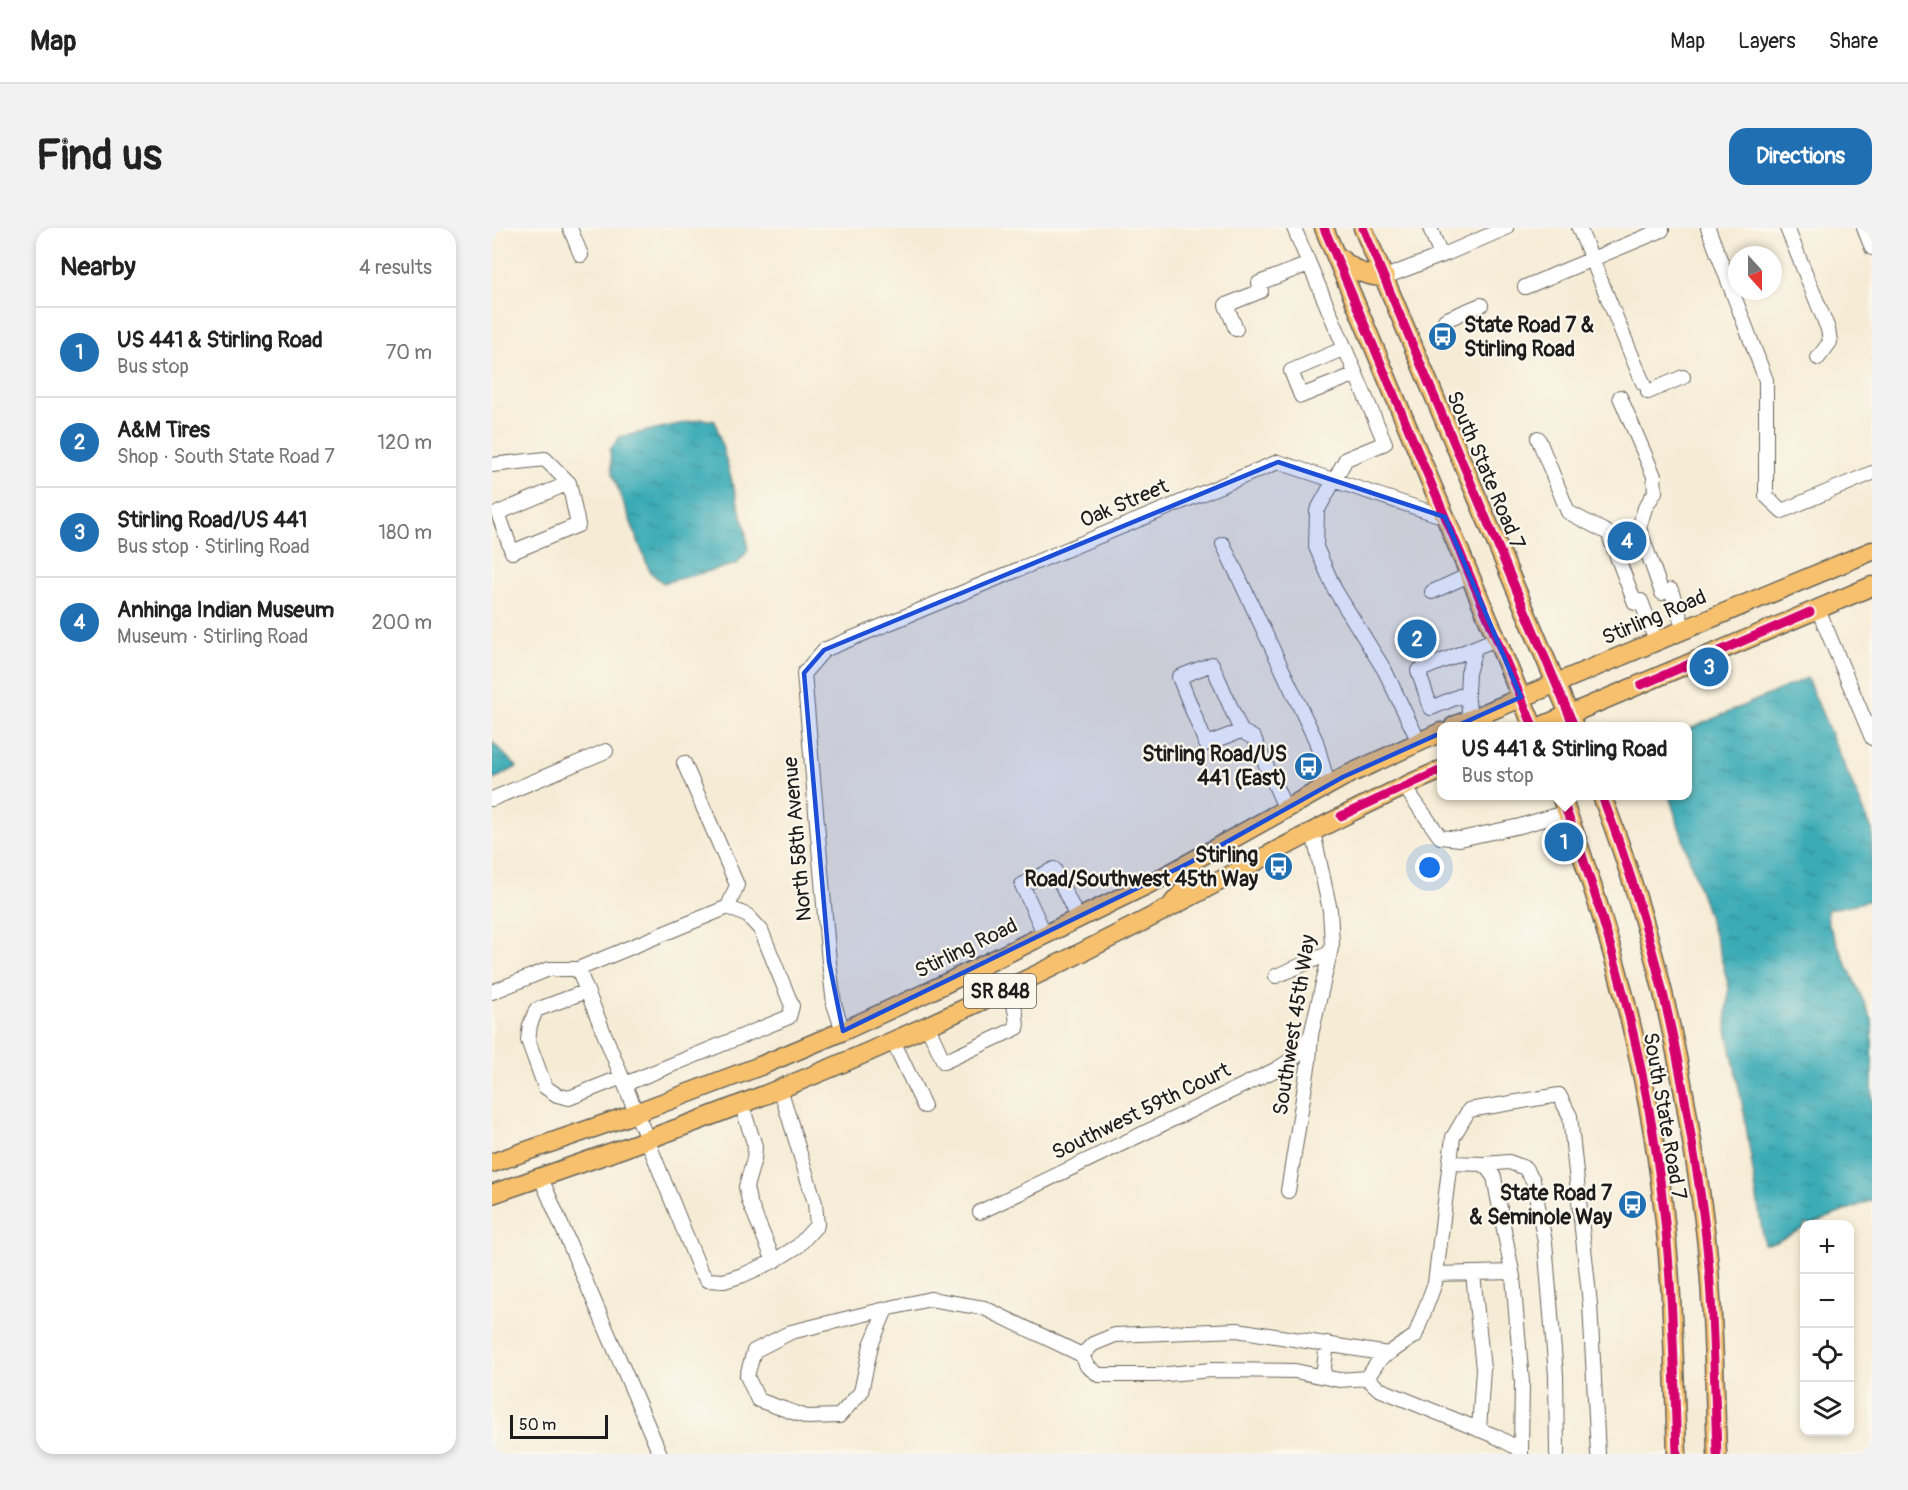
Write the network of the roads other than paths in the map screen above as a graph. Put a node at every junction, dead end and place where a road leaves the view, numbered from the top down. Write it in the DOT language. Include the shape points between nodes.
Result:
graph roads {
  1 [pos="570,228"];
  2 [pos="1294,228"];
  3 [pos="1324,228"];
  4 [pos="1364,228"];
  5 [pos="1430,228"];
  6 [pos="1506,228"];
  7 [pos="1578,228"];
  8 [pos="1708,228"];
  9 [pos="1787,228"];
  10 [pos="1864,228"];
  11 [pos="1662,230"];
  12 [pos="1872,248"];
  13 [pos="581,255"];
  14 [pos="1335,255"];
  15 [pos="1441,256"];
  16 [pos="1592,260"];
  17 [pos="1308,264"];
  18 [pos="1385,277"];
  19 [pos="1525,287"];
  20 [pos="1481,304"];
  21 [pos="1445,320"];
  22 [pos="1236,329"];
  23 [pos="1345,348"];
  24 [pos="1818,358"];
  25 [pos="1356,374"];
  26 [pos="1683,377"];
  27 [pos="1620,397"];
  28 [pos="1538,438"];
  29 [pos="492,465"];
  30 [pos="1872,473"];
  31 [pos="1336,480"];
  32 [pos="569,483"];
  33 [pos="1445,517"];
  34 [pos="1223,544"];
  35 [pos="1872,551"];
  36 [pos="1469,575"];
  37 [pos="1872,586"];
  38 [pos="1432,592"];
  39 [pos="1818,609"];
  40 [pos="1684,629"];
  41 [pos="1496,639"];
  42 [pos="1656,641"];
  43 [pos="1475,648"];
  44 [pos="824,650"];
  45 [pos="1556,682"];
  46 [pos="1467,693"];
  47 [pos="1521,697"];
  48 [pos="1572,721"];
  49 [pos="1462,722"];
  50 [pos="1464,722"];
  51 [pos="1531,722"];
  52 [pos="1241,731"];
  53 [pos="1437,734"];
  54 [pos="1872,738"];
  55 [pos="1419,742"];
  56 [pos="606,751"];
  57 [pos="684,764"];
  58 [pos="1437,772"];
  59 [pos="1328,785"];
  60 [pos="1404,786"];
  61 [pos="492,799"];
  62 [pos="1604,800"];
  63 [pos="1564,804"];
  64 [pos="1286,810"];
  65 [pos="1313,832"];
  66 [pos="1189,863"];
  67 [pos="728,907"];
  68 [pos="1168,909"];
  69 [pos="1078,919"];
  70 [pos="1045,935"];
  71 [pos="1330,953"];
  72 [pos="578,969"];
  73 [pos="1276,976"];
  74 [pos="1009,987"];
  75 [pos="587,991"];
  76 [pos="492,992"];
  77 [pos="927,1025"];
  78 [pos="843,1031"];
  79 [pos="1311,1035"];
  80 [pos="893,1041"];
  81 [pos="624,1080"];
  82 [pos="780,1088"];
  83 [pos="741,1103"];
  84 [pos="924,1107"];
  85 [pos="637,1112"];
  86 [pos="648,1139"];
  87 [pos="492,1163"];
  88 [pos="1450,1163"];
  89 [pos="1484,1164"];
  90 [pos="541,1178"];
  91 [pos="1288,1191"];
  92 [pos="492,1194"];
  93 [pos="980,1212"];
  94 [pos="774,1261"];
  95 [pos="1512,1272"];
  96 [pos="1436,1274"];
  97 [pos="1473,1274"];
  98 [pos="886,1310"];
  99 [pos="1327,1343"];
  100 [pos="1388,1354"];
  101 [pos="1082,1355"];
  102 [pos="1323,1376"];
  103 [pos="1368,1378"];
  104 [pos="1479,1430"];
  105 [pos="1521,1452"];
  106 [pos="660,1454"];
  107 [pos="1557,1454"];
  108 [pos="1598,1454"];
  109 [pos="1677,1454"];
  110 [pos="1717,1454"];
  1 -- 13 [label="street"];
  2 -- 17 [label="street"];
  3 -- 14 [label="main road"];
  4 -- 18 [label="main road, South State Road 7"];
  5 -- 15 [label="street"];
  6 -- 15 [label="street"];
  7 -- 16 [label="street"];
  8 -- 30 [label="street" via="1766,380 1766,496 1782,511"];
  9 -- 24 [label="street" via="1828,329 1830,342"];
  10 -- 12 [label="street"];
  11 -- 16 [label="street"];
  14 -- 18 [label="main road" via="1357,272"];
  14 -- 33 [label="main road"];
  15 -- 18 [label="street"];
  16 -- 19 [label="street"];
  16 -- 26 [label="street" via="1646,387"];
  17 -- 22 [label="street" via="1259,283 1262,291 1226,305"];
  17 -- 23 [label="street"];
  18 -- 45 [label="main road, South State Road 7"];
  20 -- 21 [label="street"];
  23 -- 25 [label="street"];
  23 -- 25 [label="street" via="1291,371 1301,396"];
  25 -- 31 [label="street" via="1385,443 1346,459"];
  27 -- 40 [label="street" via="1654,476 1655,492 1639,528"];
  28 -- 42 [label="street" via="1568,512 1608,533"];
  29 -- 32 [label="street" via="545,459"];
  31 -- 33 [label="street, Oak Street"];
  31 -- 44 [label="street, Oak Street" via="1278,462"];
  31 -- 55 [label="street" via="1317,511 1316,547 1335,590 1385,671"];
  32 -- 32 [label="street" via="579,525 512,552 498,513"];
  33 -- 36 [label="main road"];
  34 -- 59 [label="street" via="1316,741"];
  35 -- 40 [label="main road, Stirling Road"];
  36 -- 38 [label="street"];
  36 -- 41 [label="main road"];
  37 -- 39 [label="main road"];
  39 -- 48 [label="main road"];
  39 -- 54 [label="street"];
  40 -- 42 [label="main road, Stirling Road"];
  41 -- 43 [label="street"];
  41 -- 47 [label="main road"];
  42 -- 45 [label="main road, Stirling Road"];
  43 -- 46 [label="street"];
  43 -- 46 [label="street" via="1418,671 1431,708"];
  44 -- 78 [label="street, North 58th Avenue" via="804,673 830,976"];
  45 -- 47 [label="main road, Stirling Road"];
  45 -- 48 [label="main road, South State Road 7"];
  46 -- 49 [label="street"];
  47 -- 50 [label="main road, Stirling Road"];
  47 -- 51 [label="main road"];
  52 -- 52 [label="street" via="1212,664 1179,677 1206,744"];
  52 -- 64 [label="street" via="1254,738"];
  53 -- 55 [label="main road, Stirling Road / SR 848"];
  55 -- 59 [label="main road, Stirling Road / SR 848"];
  56 -- 61 [label="street"];
  57 -- 67 [label="street" via="737,885"];
  58 -- 60 [label="main road, SR 848"];
  59 -- 64 [label="main road, Stirling Road / SR 848"];
  60 -- 63 [label="street" via="1440,837 1460,839 1520,826"];
  60 -- 65 [label="main road, SR 848"];
  62 -- 110 [label="main road, South State Road 7" via="1651,947 1687,1106 1710,1281"];
  63 -- 109 [label="main road, South State Road 7" via="1615,957 1654,1137 1669,1265"];
  64 -- 66 [label="main road, Stirling Road / SR 848"];
  65 -- 68 [label="main road, SR 848"];
  65 -- 71 [label="street, Southwest 45th Way" via="1330,910"];
  66 -- 68 [label="main road" via="1190,882"];
  66 -- 69 [label="main road, Stirling Road / SR 848"];
  67 -- 72 [label="street"];
  67 -- 81 [label="street" via="748,916 761,930 792,1006 789,1017"];
  68 -- 74 [label="main road, SR 848"];
  69 -- 70 [label="main road, Stirling Road / SR 848"];
  69 -- 70 [label="street" via="1054,869 1022,885"];
  70 -- 78 [label="main road, Stirling Road / SR 848"];
  71 -- 73 [label="street"];
  71 -- 79 [label="street, Southwest 45th Way"];
  72 -- 75 [label="street"];
  72 -- 76 [label="street" via="549,969"];
  74 -- 77 [label="main road, SR 848"];
  74 -- 77 [label="street" via="1017,1028 944,1062"];
  75 -- 81 [label="street"];
  75 -- 81 [label="street" via="536,1011 528,1040 545,1087 569,1098"];
  77 -- 80 [label="main road, SR 848"];
  78 -- 85 [label="main road, Stirling Road / SR 848"];
  79 -- 91 [label="street, Southwest 45th Way"];
  79 -- 93 [label="street, Southwest 59th Court" via="1294,1058 1277,1069"];
  80 -- 82 [label="main road, SR 848"];
  80 -- 84 [label="street"];
  81 -- 85 [label="street"];
  82 -- 83 [label="main road, SR 848"];
  82 -- 94 [label="street" via="815,1203 817,1225 798,1246"];
  83 -- 86 [label="main road, SR 848"];
  83 -- 94 [label="street" via="754,1146 747,1186 749,1201"];
  85 -- 86 [label="street"];
  85 -- 87 [label="main road, Stirling Road / SR 848"];
  86 -- 90 [label="main road, SR 848"];
  86 -- 94 [label="street" via="707,1280 724,1281"];
  88 -- 89 [label="street"];
  88 -- 96 [label="street"];
  88 -- 108 [label="street" via="1453,1137 1469,1110 1559,1095 1570,1116 1590,1304"];
  89 -- 95 [label="street" via="1494,1177"];
  89 -- 107 [label="street" via="1509,1162 1525,1168 1533,1180 1545,1242 1556,1375"];
  90 -- 92 [label="main road, SR 848"];
  90 -- 106 [label="street"];
  95 -- 97 [label="street"];
  95 -- 105 [label="street" via="1522,1382"];
  96 -- 97 [label="street"];
  96 -- 100 [label="street" via="1415,1336"];
  97 -- 104 [label="street" via="1483,1369"];
  98 -- 98 [label="street" via="871,1345 861,1392 839,1416 807,1417 758,1400 747,1376 754,1351 791,1332"];
  98 -- 101 [label="street" via="930,1299 984,1308"];
  99 -- 100 [label="street"];
  99 -- 101 [label="street" via="1237,1329 1126,1334 1093,1344"];
  99 -- 102 [label="street"];
  100 -- 103 [label="street"];
  101 -- 102 [label="street" via="1087,1366 1099,1375 1212,1370 1295,1371"];
  102 -- 103 [label="street" via="1339,1380"];
  103 -- 104 [label="street" via="1379,1389"];
  104 -- 105 [label="street"];
}
